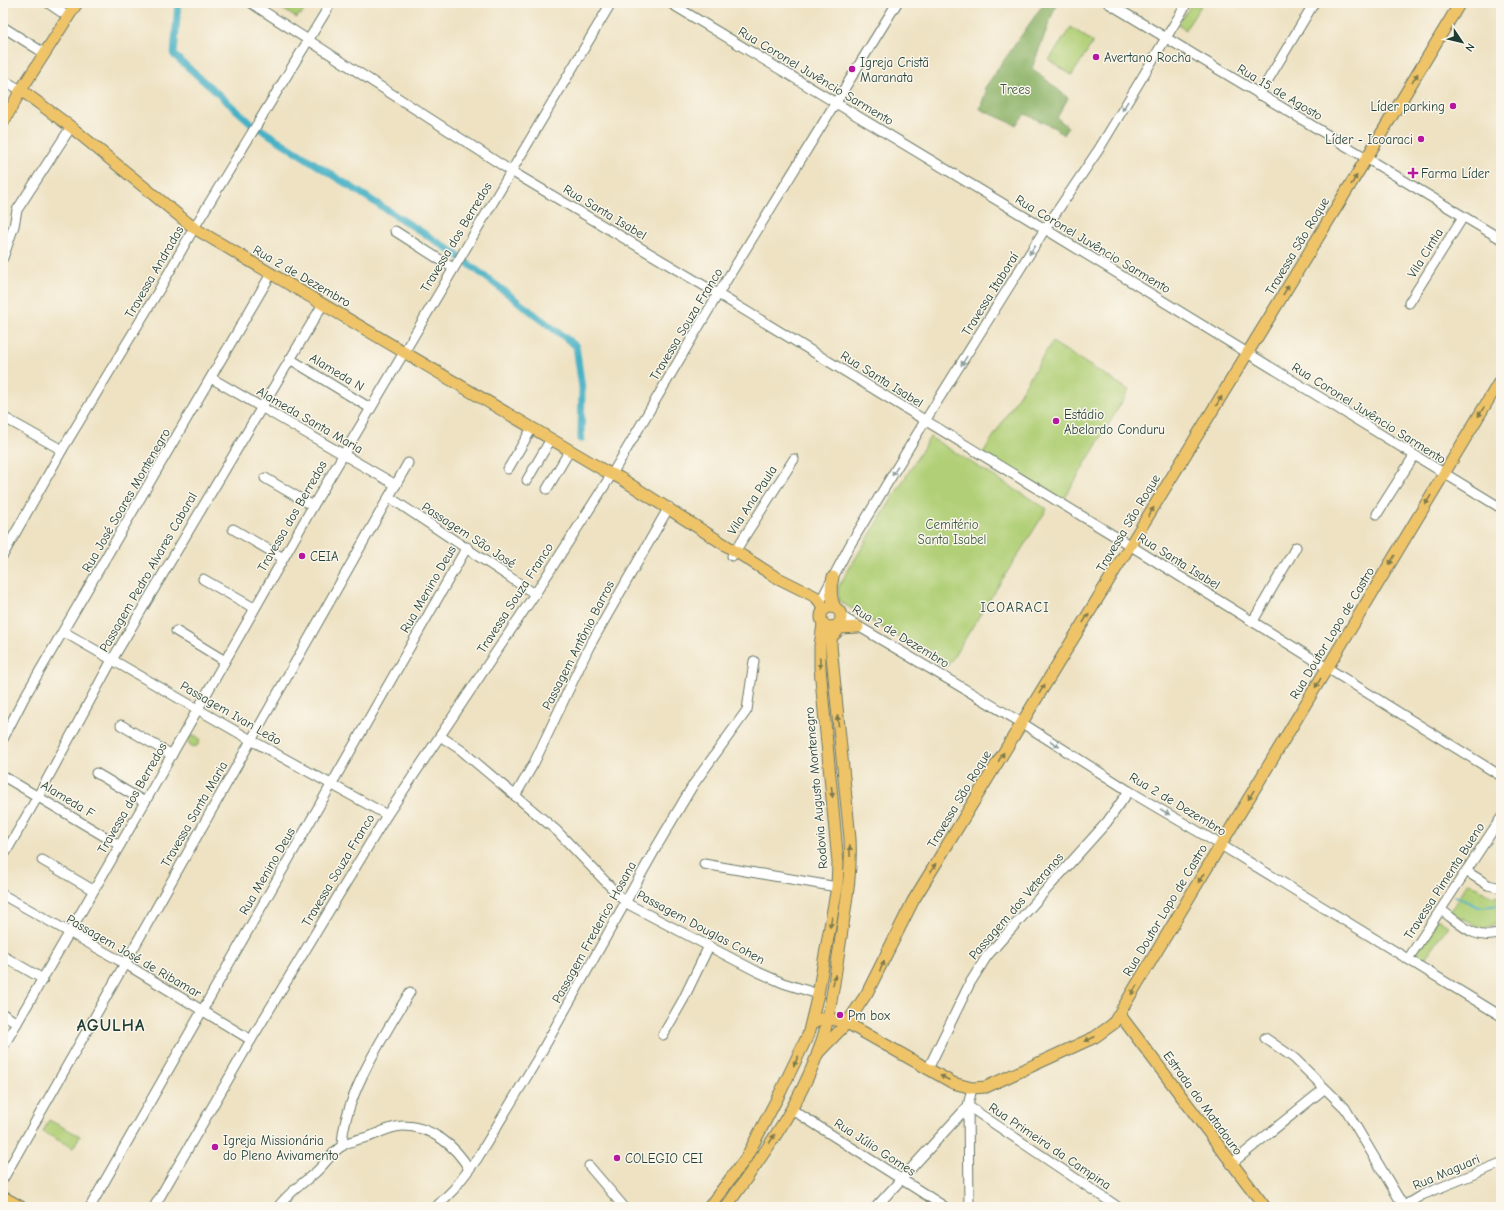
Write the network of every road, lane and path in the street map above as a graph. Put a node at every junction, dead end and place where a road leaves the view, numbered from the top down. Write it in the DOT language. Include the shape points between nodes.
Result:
graph roads {
  1 [pos="48,3"];
  2 [pos="77,3"];
  3 [pos="251,3"];
  4 [pos="331,3"];
  5 [pos="611,3"];
  6 [pos="670,3"];
  7 [pos="896,3"];
  8 [pos="1108,3"];
  9 [pos="1187,3"];
  10 [pos="1314,3"];
  11 [pos="1460,3"];
  12 [pos="67,16"];
  13 [pos="3,28"];
  14 [pos="309,39"];
  15 [pos="1165,39"];
  16 [pos="44,53"];
  17 [pos="3,80"];
  18 [pos="21,90"];
  19 [pos="1259,95"];
  20 [pos="834,103"];
  21 [pos="3,123"];
  22 [pos="71,127"];
  23 [pos="1366,159"];
  24 [pos="511,171"];
  25 [pos="1463,217"];
  26 [pos="194,228"];
  27 [pos="1045,229"];
  28 [pos="395,232"];
  29 [pos="1501,239"];
  30 [pos="3,258"];
  31 [pos="453,268"];
  32 [pos="271,274"];
  33 [pos="718,294"];
  34 [pos="1409,303"];
  35 [pos="323,304"];
  36 [pos="404,350"];
  37 [pos="1248,353"];
  38 [pos="290,359"];
  39 [pos="212,378"];
  40 [pos="1501,379"];
  41 [pos="261,406"];
  42 [pos="370,408"];
  43 [pos="3,417"];
  44 [pos="925,421"];
  45 [pos="532,428"];
  46 [pos="551,439"];
  47 [pos="62,450"];
  48 [pos="570,450"];
  49 [pos="343,454"];
  50 [pos="1414,456"];
  51 [pos="794,459"];
  52 [pos="408,462"];
  53 [pos="508,469"];
  54 [pos="1443,473"];
  55 [pos="608,474"];
  56 [pos="266,478"];
  57 [pos="527,480"];
  58 [pos="396,485"];
  59 [pos="547,489"];
  60 [pos="389,497"];
  61 [pos="313,506"];
  62 [pos="1501,508"];
  63 [pos="667,510"];
  64 [pos="1377,514"];
  65 [pos="233,529"];
  66 [pos="1131,546"];
  67 [pos="467,547"];
  68 [pos="1296,547"];
  69 [pos="734,553"];
  70 [pos="3,555"];
  71 [pos="283,558"];
  72 [pos="833,577"];
  73 [pos="203,579"];
  74 [pos="534,594"];
  75 [pos="254,608"];
  76 [pos="830,609"];
  77 [pos="1253,621"];
  78 [pos="828,626"];
  79 [pos="858,627"];
  80 [pos="176,631"];
  81 [pos="64,632"];
  82 [pos="831,646"];
  83 [pos="112,660"];
  84 [pos="225,661"];
  85 [pos="754,661"];
  86 [pos="1328,668"];
  87 [pos="198,709"];
  88 [pos="1022,723"];
  89 [pos="121,725"];
  90 [pos="440,736"];
  91 [pos="3,739"];
  92 [pos="251,740"];
  93 [pos="172,755"];
  94 [pos="96,773"];
  95 [pos="3,776"];
  96 [pos="1501,776"];
  97 [pos="331,784"];
  98 [pos="1129,791"];
  99 [pos="38,796"];
  100 [pos="515,796"];
  101 [pos="146,802"];
  102 [pos="386,815"];
  103 [pos="1501,818"];
  104 [pos="119,845"];
  105 [pos="1220,845"];
  106 [pos="3,856"];
  107 [pos="42,860"];
  108 [pos="704,864"];
  109 [pos="1466,871"];
  110 [pos="837,887"];
  111 [pos="1501,888"];
  112 [pos="94,890"];
  113 [pos="3,894"];
  114 [pos="626,903"];
  115 [pos="1441,910"];
  116 [pos="68,933"];
  117 [pos="1501,933"];
  118 [pos="708,948"];
  119 [pos="3,956"];
  120 [pos="1408,959"];
  121 [pos="124,964"];
  122 [pos="43,979"];
  123 [pos="410,992"];
  124 [pos="818,994"];
  125 [pos="202,1010"];
  126 [pos="3,1014"];
  127 [pos="1120,1015"];
  128 [pos="1501,1016"];
  129 [pos="827,1018"];
  130 [pos="17,1023"];
  131 [pos="848,1023"];
  132 [pos="811,1025"];
  133 [pos="663,1035"];
  134 [pos="1265,1038"];
  135 [pos="251,1040"];
  136 [pos="3,1047"];
  137 [pos="818,1053"];
  138 [pos="928,1069"];
  139 [pos="972,1088"];
  140 [pos="1324,1089"];
  141 [pos="777,1100"];
  142 [pos="968,1106"];
  143 [pos="791,1109"];
  144 [pos="342,1146"];
  145 [pos="1501,1163"];
  146 [pos="1231,1164"];
  147 [pos="589,1166"];
  148 [pos="469,1169"];
  149 [pos="735,1173"];
  150 [pos="3,1179"];
  151 [pos="746,1180"];
  152 [pos="901,1180"];
  153 [pos="3,1197"];
  154 [pos="21,1207"];
  155 [pos="90,1207"];
  156 [pos="154,1207"];
  157 [pos="278,1207"];
  158 [pos="436,1207"];
  159 [pos="624,1207"];
  160 [pos="709,1207"];
  161 [pos="726,1207"];
  162 [pos="876,1207"];
  163 [pos="944,1207"];
  164 [pos="969,1207"];
  165 [pos="1118,1207"];
  166 [pos="1265,1207"];
  167 [pos="1403,1207"];
  1 -- 12 [label="street"];
  2 -- 12 [label="main road"];
  3 -- 14 [label="street, Rua Santa Isabel"];
  4 -- 14 [label="street, Travessa Andradas"];
  5 -- 24 [label="street, Travessa dos Berredos"];
  6 -- 20 [label="street, Rua Coronel Juvêncio Sarmento"];
  7 -- 20 [label="street, Travessa Souza Franco"];
  8 -- 15 [label="street, Rua 15 de Agosto"];
  9 -- 15 [label="street, Travessa Itaboraí"];
  10 -- 19 [label="street"];
  23 -- 11 [label="main road, Travessa São Roque, one-way"];
  12 -- 16 [label="main road"];
  13 -- 16 [label="street"];
  14 -- 24 [label="street, Rua Santa Isabel"];
  14 -- 26 [label="street, Travessa Andradas"];
  15 -- 19 [label="street, Rua 15 de Agosto"];
  15 -- 27 [label="street, Travessa Itaboraí, one-way" via="1099,149"];
  16 -- 18 [label="main road"];
  17 -- 18 [label="street, Rua 2 de Dezembro"];
  18 -- 21 [label="main road"];
  18 -- 22 [label="main road, Rua 2 de Dezembro"];
  19 -- 23 [label="street, Rua 15 de Agosto"];
  20 -- 27 [label="street, Rua Coronel Juvêncio Sarmento"];
  20 -- 33 [label="street, Travessa Souza Franco"];
  22 -- 26 [label="main road, Rua 2 de Dezembro"];
  22 -- 30 [label="street" via="18,210"];
  23 -- 25 [label="street, Rua 15 de Agosto"];
  37 -- 23 [label="main road, Travessa São Roque, one-way"];
  24 -- 31 [label="street, Travessa dos Berredos"];
  24 -- 33 [label="street, Rua Santa Isabel"];
  25 -- 29 [label="street, Rua 15 de Agosto"];
  25 -- 34 [label="street, Vila Cintia"];
  26 -- 32 [label="main road, Rua 2 de Dezembro"];
  26 -- 47 [label="street, Travessa Andradas"];
  27 -- 37 [label="street, Rua Coronel Juvêncio Sarmento"];
  27 -- 44 [label="street, Travessa Itaboraí, one-way"];
  28 -- 31 [label="street"];
  31 -- 36 [label="street, Travessa dos Berredos"];
  32 -- 35 [label="main road, Rua 2 de Dezembro"];
  32 -- 39 [label="street, Rua José Soares Montenegro"];
  33 -- 44 [label="street, Rua Santa Isabel"];
  33 -- 55 [label="street, Travessa Souza Franco"];
  35 -- 36 [label="main road, Rua 2 de Dezembro"];
  35 -- 38 [label="street, Passagem Pedro Alvares Cabaral"];
  36 -- 42 [label="street, Travessa dos Berredos"];
  36 -- 45 [label="main road, Rua 2 de Dezembro"];
  37 -- 50 [label="street, Rua Coronel Juvêncio Sarmento"];
  66 -- 37 [label="main road, Travessa São Roque, one-way"];
  38 -- 41 [label="street, Passagem Pedro Alvares Cabaral"];
  38 -- 42 [label="street, Alameda N"];
  39 -- 41 [label="street, Alameda Santa Maria"];
  39 -- 81 [label="street, Rua José Soares Montenegro"];
  40 -- 54 [label="main road, Rua Doutor Lopo de Castro, one-way"];
  41 -- 49 [label="street, Alameda Santa Maria"];
  41 -- 83 [label="street, Passagem Pedro Alvares Cabaral"];
  42 -- 49 [label="street, Travessa dos Berredos"];
  43 -- 47 [label="street"];
  44 -- 66 [label="street, Rua Santa Isabel"];
  44 -- 72 [label="street, Travessa Itaboraí, one-way"];
  45 -- 46 [label="main road, Rua 2 de Dezembro"];
  45 -- 53 [label="street"];
  46 -- 48 [label="main road, Rua 2 de Dezembro"];
  46 -- 57 [label="street"];
  47 -- 70 [label="street, Travessa Andradas"];
  48 -- 55 [label="main road, Rua 2 de Dezembro"];
  48 -- 59 [label="street"];
  49 -- 58 [label="street, Alameda Santa Maria"];
  49 -- 61 [label="street, Travessa dos Berredos"];
  50 -- 54 [label="street, Rua Coronel Juvêncio Sarmento"];
  50 -- 64 [label="street"];
  51 -- 69 [label="street, Vila Ana Paula"];
  52 -- 58 [label="street, Travessa Santa Maria"];
  54 -- 62 [label="street, Rua Coronel Juvêncio Sarmento"];
  54 -- 86 [label="main road, Rua Doutor Lopo de Castro, one-way"];
  55 -- 63 [label="main road, Rua 2 de Dezembro"];
  55 -- 74 [label="street, Travessa Souza Franco"];
  56 -- 61 [label="street"];
  58 -- 60 [label="street, Travessa Santa Maria"];
  60 -- 67 [label="street, Passagem São José"];
  60 -- 92 [label="street, Travessa Santa Maria"];
  61 -- 71 [label="street, Travessa dos Berredos"];
  63 -- 69 [label="main road, Rua 2 de Dezembro"];
  63 -- 100 [label="street, Passagem Antônio Barros" via="589,647 534,763"];
  65 -- 71 [label="street"];
  66 -- 77 [label="street, Rua Santa Isabel"];
  88 -- 66 [label="main road, Travessa São Roque, one-way"];
  67 -- 74 [label="street, Passagem São José"];
  67 -- 97 [label="street, Rua Menino Deus"];
  68 -- 77 [label="street"];
  69 -- 76 [label="main road, Rua 2 de Dezembro" via="816,597"];
  71 -- 75 [label="street, Travessa dos Berredos"];
  72 -- 76 [label="street, Travessa Itaboraí"];
  72 -- 76 [label="main road"];
  73 -- 75 [label="street"];
  74 -- 90 [label="street, Travessa Souza Franco"];
  75 -- 84 [label="street, Travessa dos Berredos"];
  76 -- 78 [label="main road" via="821,616"];
  76 -- 78 [label="main road" via="837,625"];
  76 -- 79 [label="street, Rua 2 de Dezembro"];
  77 -- 86 [label="street, Rua Santa Isabel"];
  78 -- 82 [label="main road"];
  78 -- 110 [label="main road, Rodovia Augusto Montenegro, one-way" via="820,646 820,668 838,849"];
  79 -- 82 [label="main road" via="840,628"];
  79 -- 88 [label="street, Rua 2 de Dezembro"];
  80 -- 84 [label="street"];
  81 -- 83 [label="street, Passagem Ivan Leão"];
  81 -- 91 [label="street, Rua José Soares Montenegro" via="24,698"];
  129 -- 82 [label="main road, one-way" via="851,868"];
  83 -- 87 [label="street, Passagem Ivan Leão"];
  83 -- 99 [label="street, Passagem Pedro Alvares Cabaral"];
  84 -- 87 [label="street, Travessa dos Berredos"];
  85 -- 114 [label="street, Passagem Frederico Hosana" via="747,710 693,786"];
  86 -- 96 [label="street, Rua Santa Isabel"];
  86 -- 105 [label="main road, Rua Doutor Lopo de Castro, one-way"];
  87 -- 92 [label="street, Passagem Ivan Leão"];
  87 -- 93 [label="street, Travessa dos Berredos"];
  88 -- 98 [label="street, Rua 2 de Dezembro, one-way"];
  131 -- 88 [label="main road, Travessa São Roque, one-way" via="877,977 913,901"];
  89 -- 93 [label="street"];
  90 -- 100 [label="street, Passagem Douglas Cohen" via="461,750"];
  90 -- 102 [label="street, Travessa Souza Franco"];
  92 -- 97 [label="street, Passagem Ivan Leão"];
  92 -- 121 [label="street, Travessa Santa Maria"];
  93 -- 101 [label="street, Travessa dos Berredos"];
  94 -- 101 [label="street"];
  95 -- 99 [label="street, Alameda F"];
  97 -- 102 [label="street, Passagem Ivan Leão"];
  97 -- 125 [label="street, Rua Menino Deus"];
  98 -- 105 [label="street, Rua 2 de Dezembro, one-way"];
  98 -- 138 [label="street, Passagem dos Veteranos" via="1107,822 987,956 970,982"];
  99 -- 104 [label="street, Alameda F"];
  99 -- 106 [label="street, Passagem Pedro Alvares Cabaral"];
  100 -- 114 [label="street, Passagem Douglas Cohen" via="557,831"];
  101 -- 104 [label="street, Travessa dos Berredos"];
  102 -- 135 [label="street, Travessa Souza Franco"];
  103 -- 109 [label="street, Travessa Pimenta Bueno"];
  104 -- 112 [label="street, Travessa dos Berredos"];
  105 -- 120 [label="street, Rua 2 de Dezembro"];
  105 -- 127 [label="main road, Rua Doutor Lopo de Castro, one-way"];
  107 -- 112 [label="street"];
  108 -- 110 [label="street"];
  109 -- 111 [label="street" via="1488,885"];
  109 -- 115 [label="street, Travessa Pimenta Bueno"];
  110 -- 124 [label="main road, Rodovia Augusto Montenegro, one-way"];
  112 -- 116 [label="street, Travessa dos Berredos"];
  113 -- 116 [label="street, Passagem José de Ribamar"];
  114 -- 118 [label="street, Passagem Douglas Cohen"];
  114 -- 148 [label="street, Passagem Frederico Hosana" via="514,1099"];
  115 -- 117 [label="street" via="1478,936 1490,937"];
  115 -- 120 [label="street, Travessa Pimenta Bueno"];
  116 -- 121 [label="street, Passagem José de Ribamar"];
  116 -- 122 [label="street, Travessa dos Berredos"];
  118 -- 124 [label="street, Passagem Douglas Cohen" via="777,980"];
  118 -- 133 [label="street"];
  119 -- 122 [label="street"];
  120 -- 128 [label="street, Rua 2 de Dezembro"];
  121 -- 125 [label="street, Passagem José de Ribamar"];
  121 -- 150 [label="street, Travessa Santa Maria"];
  122 -- 130 [label="street, Travessa dos Berredos"];
  123 -- 144 [label="street" via="370,1058 349,1110 342,1135"];
  124 -- 132 [label="main road, Rodovia Augusto Montenegro"];
  125 -- 135 [label="street, Passagem José de Ribamar"];
  125 -- 155 [label="street, Rua Menino Deus"];
  126 -- 130 [label="street"];
  127 -- 139 [label="main road, Rua Doutor Lopo de Castro, one-way" via="1113,1024 1094,1037 986,1087"];
  127 -- 146 [label="main road, Estrada do Matadouro" via="1180,1092"];
  129 -- 131 [label="main road, Rua Doutor Lopo de Castro"];
  129 -- 132 [label="main road"];
  129 -- 137 [label="main road"];
  130 -- 136 [label="street, Travessa dos Berredos"];
  131 -- 137 [label="main road, Travessa São Roque"];
  131 -- 138 [label="main road, Rua Doutor Lopo de Castro"];
  132 -- 141 [label="main road, Rodovia Augusto Montenegro, one-way"];
  134 -- 140 [label="street" via="1294,1058"];
  135 -- 156 [label="street, Travessa Souza Franco"];
  137 -- 143 [label="main road"];
  139 -- 138 [label="main road, Rua Doutor Lopo de Castro, one-way" via="953,1083"];
  139 -- 142 [label="street"];
  140 -- 146 [label="street"];
  140 -- 167 [label="street" via="1345,1108"];
  141 -- 143 [label="main road"];
  141 -- 149 [label="main road, Rodovia Augusto Montenegro" via="746,1158"];
  142 -- 152 [label="street"];
  142 -- 164 [label="street"];
  142 -- 165 [label="street, Rua Primeira da Campina"];
  151 -- 143 [label="main road, one-way"];
  143 -- 152 [label="street, Rua Júlio Gomes"];
  144 -- 148 [label="street" via="388,1129 402,1126 418,1128 451,1145"];
  144 -- 157 [label="street"];
  145 -- 167 [label="street, Rua Maguari" via="1422,1195"];
  146 -- 166 [label="main road, Estrada do Matadouro"];
  147 -- 159 [label="street"];
  148 -- 158 [label="street, Passagem Frederico Hosana"];
  149 -- 151 [label="main road"];
  149 -- 160 [label="main road, Rodovia Augusto Montenegro"];
  151 -- 161 [label="main road"];
  152 -- 162 [label="street"];
  152 -- 163 [label="street, Rua Júlio Gomes"];
  153 -- 154 [label="main road"];
}
